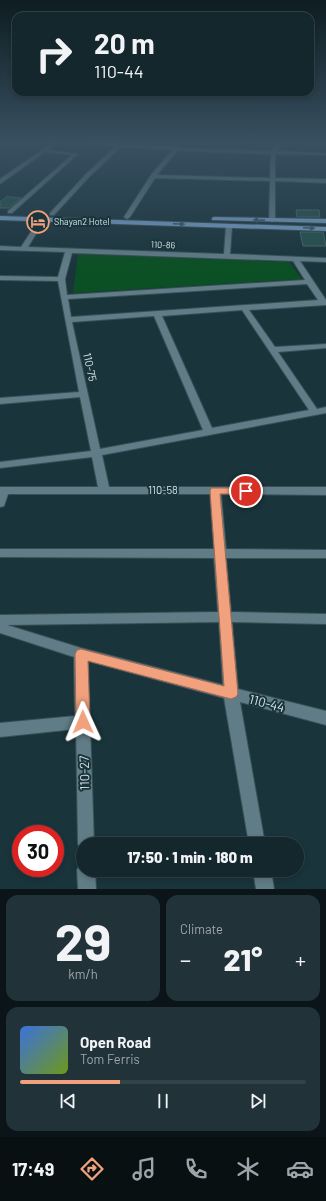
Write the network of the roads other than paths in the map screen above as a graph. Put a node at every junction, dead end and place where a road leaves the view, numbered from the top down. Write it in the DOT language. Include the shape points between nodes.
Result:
graph roads {
  1 [pos="41,184"];
  2 [pos="79,184"];
  3 [pos="148,184"];
  4 [pos="273,184"];
  5 [pos="0,212"];
  6 [pos="10,212"];
  7 [pos="52,214"];
  8 [pos="127,217"];
  9 [pos="0,218"];
  10 [pos="42,219"];
  11 [pos="272,220"];
  12 [pos="326,221"];
  13 [pos="229,226"];
  14 [pos="326,229"];
  15 [pos="0,248"];
  16 [pos="24,248"];
  17 [pos="69,250"];
  18 [pos="227,256"];
  19 [pos="295,259"];
  20 [pos="326,260"];
  21 [pos="0,278"];
  22 [pos="61,279"];
  23 [pos="310,282"];
  24 [pos="64,297"];
  25 [pos="325,302"];
  26 [pos="244,308"];
  27 [pos="157,314"];
  28 [pos="68,320"];
  29 [pos="326,346"];
  30 [pos="272,350"];
  31 [pos="84,394"];
  32 [pos="0,401"];
  33 [pos="323,412"];
  34 [pos="209,432"];
  35 [pos="96,453"];
  36 [pos="0,465"];
  37 [pos="104,490"];
  38 [pos="1,491"];
  39 [pos="215,491"];
  40 [pos="326,491"];
  41 [pos="0,503"];
  42 [pos="0,553"];
  43 [pos="220,553"];
  44 [pos="326,554"];
  45 [pos="225,617"];
  46 [pos="326,619"];
  47 [pos="0,620"];
  48 [pos="0,628"];
  49 [pos="81,654"];
  50 [pos="231,694"];
  51 [pos="326,718"];
  52 [pos="83,722"];
  53 [pos="0,730"];
  54 [pos="86,837"];
  55 [pos="256,837"];
  56 [pos="86,877"];
  57 [pos="263,877"];
  58 [pos="87,889"];
  59 [pos="265,889"];
  1 -- 6 [label="street"];
  2 -- 7 [label="street"];
  3 -- 8 [label="street"];
  4 -- 11 [label="street"];
  5 -- 6 [label="main road"];
  6 -- 7 [label="main road"];
  7 -- 8 [label="main road"];
  11 -- 8 [label="main road, one-way"];
  9 -- 10 [label="main road"];
  10 -- 13 [label="main road, one-way"];
  10 -- 16 [label="street"];
  11 -- 12 [label="main road"];
  13 -- 14 [label="main road, one-way"];
  13 -- 18 [label="street"];
  15 -- 16 [label="street, 110-86"];
  16 -- 17 [label="street, 110-86"];
  17 -- 18 [label="street, 110-86"];
  17 -- 22 [label="street, 110-75"];
  18 -- 19 [label="street, 110-86"];
  19 -- 20 [label="street, 110-86"];
  19 -- 23 [label="street"];
  21 -- 22 [label="street"];
  22 -- 24 [label="street, 110-75"];
  23 -- 24 [label="street"];
  23 -- 25 [label="street"];
  24 -- 28 [label="street, 110-75"];
  25 -- 26 [label="street"];
  26 -- 27 [label="street"];
  26 -- 30 [label="street"];
  27 -- 28 [label="street"];
  27 -- 34 [label="street"];
  28 -- 31 [label="street, 110-75"];
  29 -- 30 [label="street"];
  30 -- 33 [label="street"];
  31 -- 32 [label="street"];
  31 -- 35 [label="street, 110-75"];
  33 -- 34 [label="street"];
  34 -- 35 [label="street"];
  35 -- 36 [label="street"];
  35 -- 37 [label="street, 110-75"];
  37 -- 38 [label="street, 110-58"];
  37 -- 39 [label="street, 110-58"];
  38 -- 41 [label="street"];
  39 -- 40 [label="street, 110-58"];
  39 -- 43 [label="street"];
  42 -- 43 [label="street"];
  43 -- 44 [label="street"];
  43 -- 45 [label="street"];
  45 -- 46 [label="street"];
  45 -- 47 [label="street"];
  45 -- 50 [label="street"];
  48 -- 49 [label="street, 110-44"];
  49 -- 50 [label="street, 110-44"];
  49 -- 52 [label="street, 110-27"];
  50 -- 51 [label="street, 110-44"];
  50 -- 55 [label="street"];
  52 -- 53 [label="street"];
  52 -- 54 [label="street, 110-27"];
  56 -- 58 [label="street"];
  57 -- 59 [label="street"];
}
